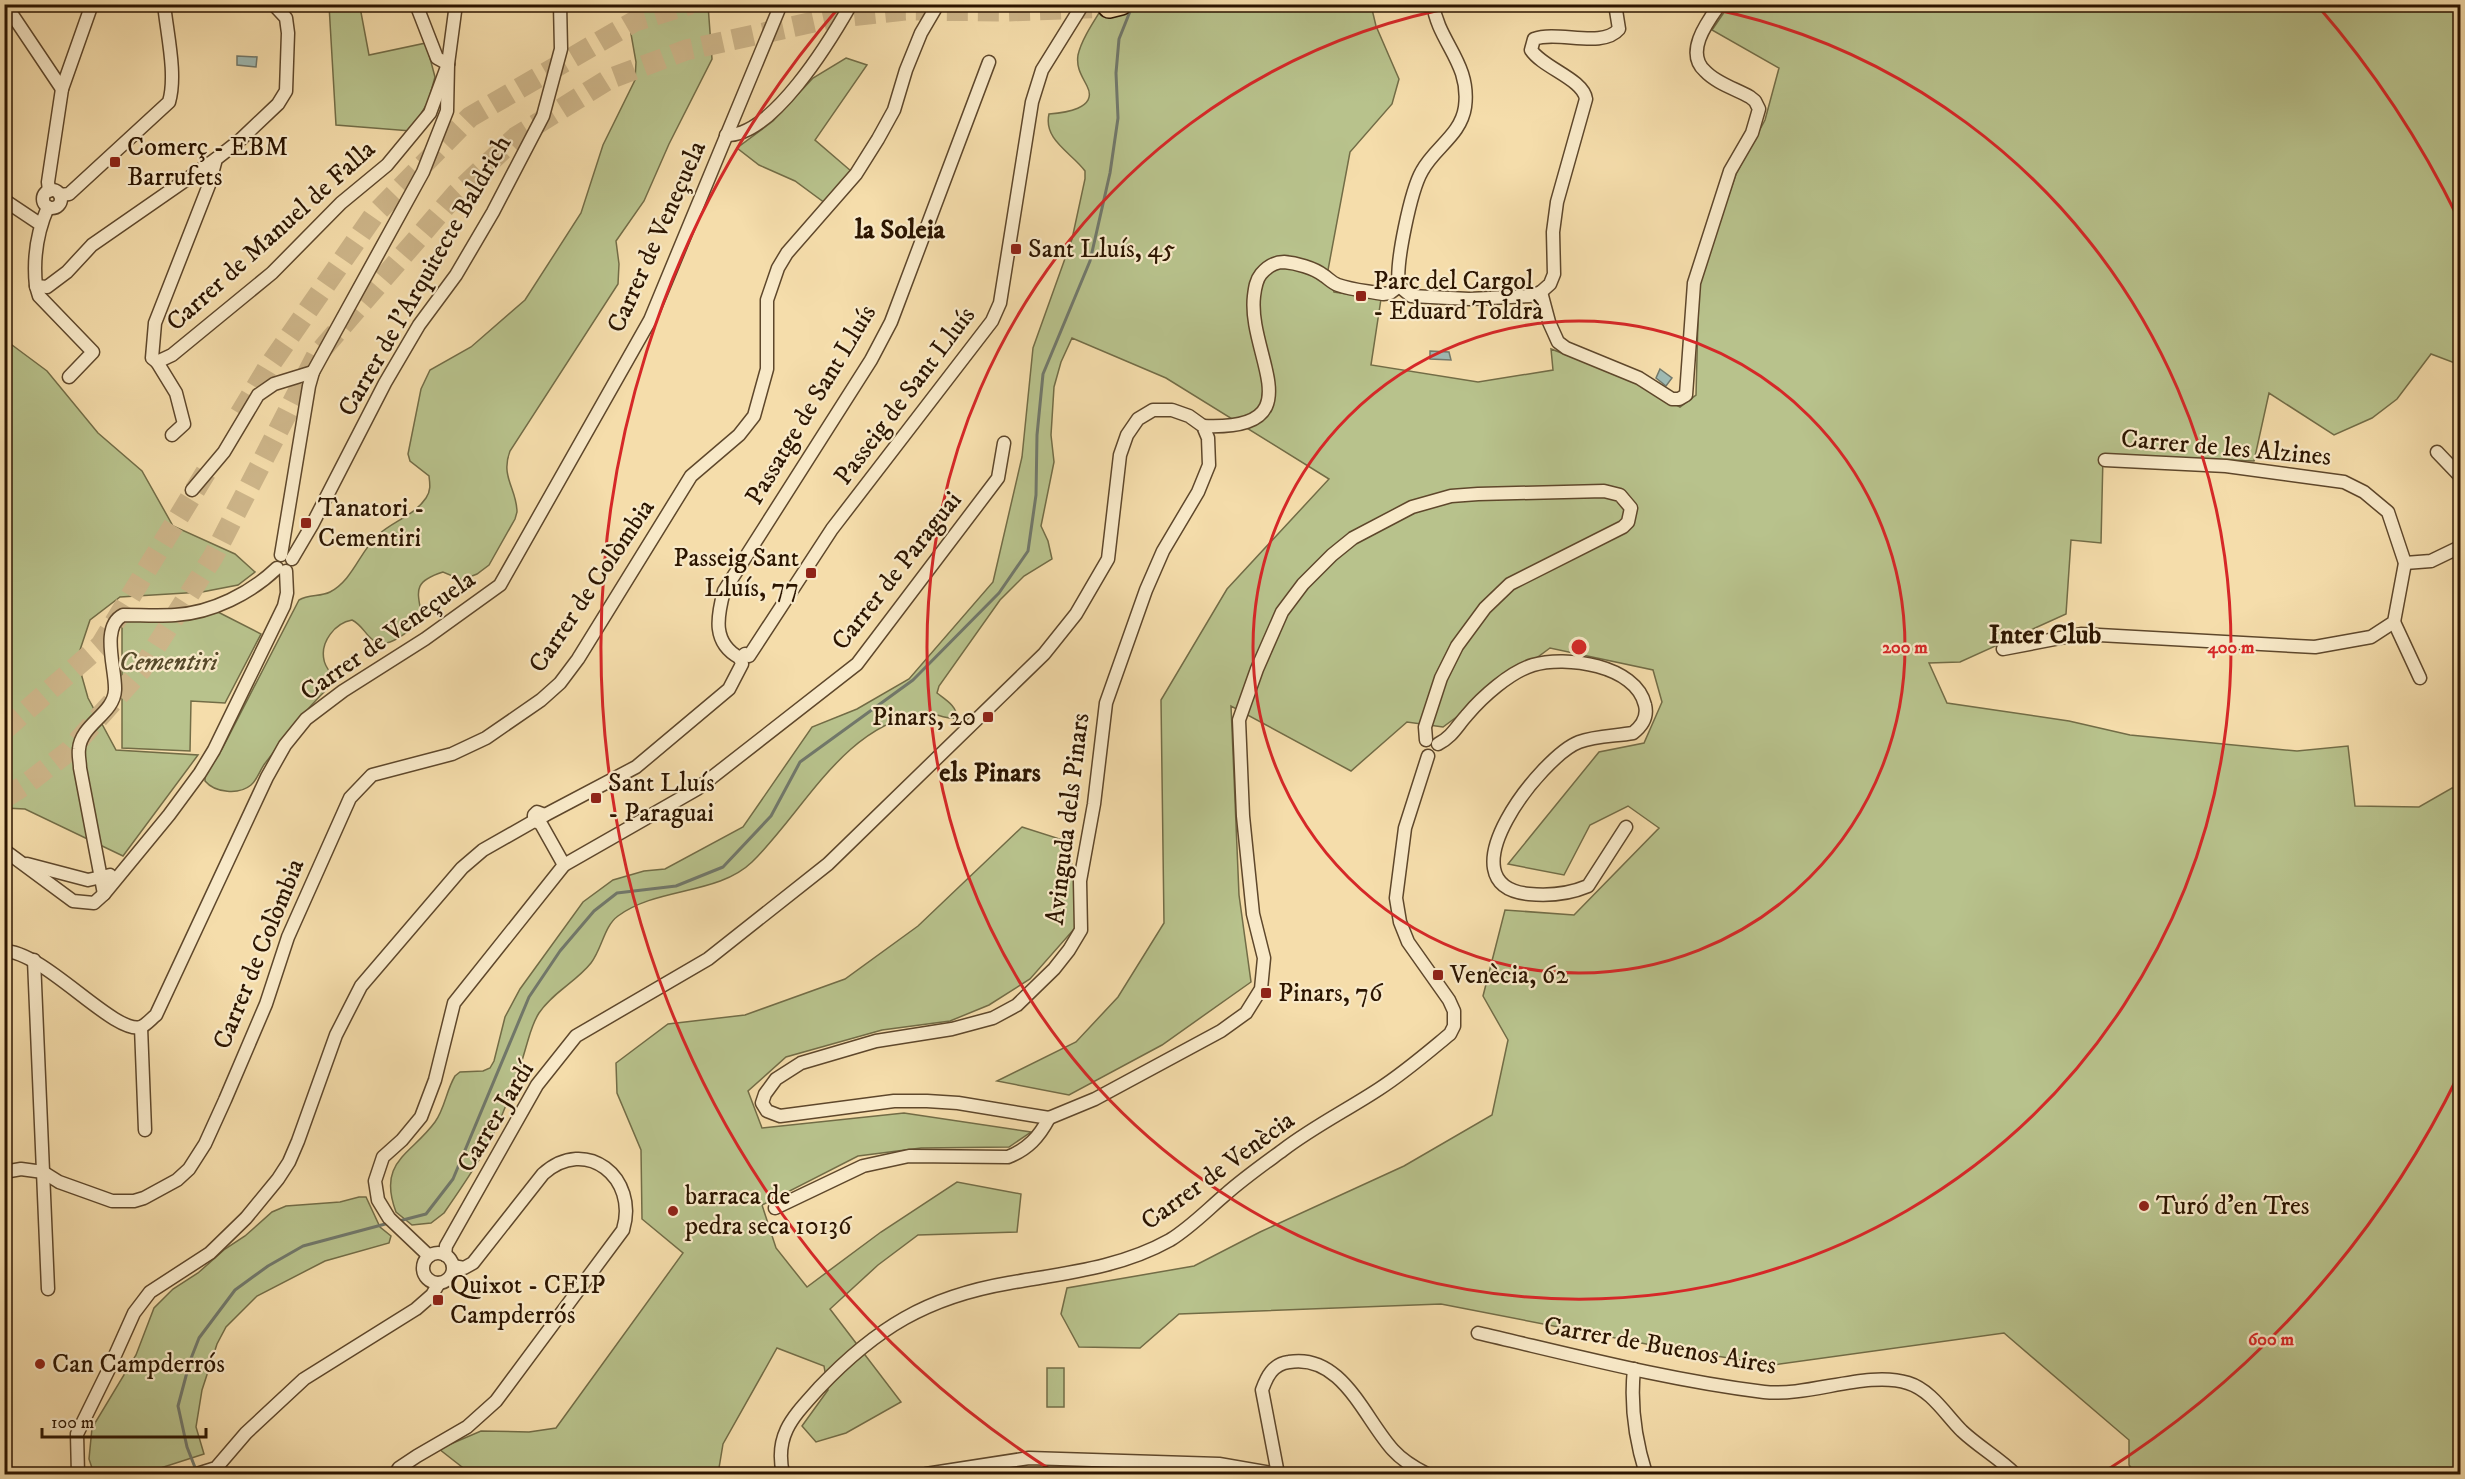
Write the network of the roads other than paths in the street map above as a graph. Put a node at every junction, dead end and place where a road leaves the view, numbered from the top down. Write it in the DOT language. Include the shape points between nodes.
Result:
graph roads {
  1 [pos="5,4"];
  2 [pos="92,4"];
  3 [pos="164,4"];
  4 [pos="273,4"];
  5 [pos="416,4"];
  6 [pos="456,4"];
  7 [pos="560,4"];
  8 [pos="781,4"];
  9 [pos="851,4"];
  10 [pos="938,4"];
  11 [pos="1083,4"];
  12 [pos="1433,4"];
  13 [pos="1615,4"];
  14 [pos="1720,4"];
  15 [pos="989,62"];
  16 [pos="448,64"];
  17 [pos="62,89"];
  18 [pos="726,135"];
  19 [pos="216,159"];
  20 [pos="55,193"];
  21 [pos="4,200"];
  22 [pos="40,224"];
  23 [pos="36,286"];
  24 [pos="1399,286"];
  25 [pos="1541,292"];
  26 [pos="157,362"];
  27 [pos="313,372"];
  28 [pos="69,377"];
  29 [pos="1203,426"];
  30 [pos="172,435"];
  31 [pos="1004,443"];
  32 [pos="2437,452"];
  33 [pos="2105,459"];
  34 [pos="2460,476"];
  35 [pos="192,490"];
  36 [pos="2460,547"];
  37 [pos="286,557"];
  38 [pos="2404,563"];
  39 [pos="281,570"];
  40 [pos="2394,622"];
  41 [pos="2003,649"];
  42 [pos="744,660"];
  43 [pos="2420,678"];
  44 [pos="1432,742"];
  45 [pos="540,820"];
  46 [pos="1626,827"];
  47 [pos="4,850"];
  48 [pos="21,862"];
  49 [pos="564,865"];
  50 [pos="126,867"];
  51 [pos="102,877"];
  52 [pos="104,894"];
  53 [pos="4,951"];
  54 [pos="34,960"];
  55 [pos="141,1027"];
  56 [pos="1049,1118"];
  57 [pos="145,1130"];
  58 [pos="4,1172"];
  59 [pos="43,1172"];
  60 [pos="775,1208"];
  61 [pos="445,1255"];
  62 [pos="429,1256"];
  63 [pos="453,1266"];
  64 [pos="439,1283"];
  65 [pos="48,1289"];
  66 [pos="1478,1333"];
  67 [pos="1634,1370"];
  68 [pos="219,1471"];
  69 [pos="200,1473"];
  70 [pos="78,1474"];
  71 [pos="395,1474"];
  72 [pos="783,1474"];
  73 [pos="926,1474"];
  74 [pos="1278,1474"];
  75 [pos="1427,1474"];
  76 [pos="1646,1474"];
  77 [pos="2015,1474"];
  1 -- 17 [label="street"];
  2 -- 17 [label="street"];
  3 -- 20 [label="street" via="172,79 169,102 69,194"];
  4 -- 19 [label="street" via="286,18 286,91 278,104"];
  5 -- 16 [label="street" via="437,58"];
  6 -- 16 [label="street, Carrer de l'Arquitecte Baldrich"];
  7 -- 37 [label="street, Carrer de l'Arquitecte Baldrich" via="561,49 543,116 494,212 385,383 312,525"];
  8 -- 18 [label="street, Carrer de Veneçuela"];
  9 -- 18 [label="street" via="784,100 749,130"];
  10 -- 59 [label="street, Carrer de Colòmbia" via="921,33 894,110 878,139 856,174 778,268 767,300 767,369 754,416 739,435 691,476 578,659 554,688 486,738 452,754 372,775 350,798 292,926 266,1004 225,1100 189,1169 161,1191 124,1202 99,1198"];
  11 -- 42 [label="street, Passeig de Sant Lluís" via="1042,70 1032,102 1000,303 992,321 832,529"];
  12 -- 24 [label="street" via="1459,62 1465,107 1462,121 1419,178 1398,267"];
  13 -- 25 [label="street" via="1619,29 1611,37 1551,35 1532,43 1531,50 1539,60 1581,88 1586,99 1557,202 1554,274"];
  14 -- 25 [label="street" via="1700,39 1697,54 1701,67 1750,97 1759,109 1752,133 1730,171 1694,283 1686,394 1672,399 1630,373 1566,348 1555,337"];
  15 -- 42 [label="street, Passatge de Sant Lluís" via="891,322 871,360 724,591 717,616 718,634 724,645"];
  16 -- 26 [label="street, Carrer de Manuel de Falla" via="430,113 387,165 341,203 272,273 172,355"];
  16 -- 27 [label="street, Carrer de l'Arquitecte Baldrich" via="447,111 423,172"];
  17 -- 20 [label="street" via="48,182"];
  18 -- 55 [label="street, Carrer de Veneçuela" via="650,320 500,585 343,691 306,720 285,745 156,1015"];
  19 -- 23 [label="street" via="92,245 47,287"];
  19 -- 26 [label="street, Carrer de Manuel de Falla" via="155,323 152,358"];
  20 -- 22 [label="street" via="44,197 48,207"];
  21 -- 22 [label="street"];
  22 -- 23 [label="street" via="34,268"];
  23 -- 28 [label="street" via="39,296 93,352"];
  24 -- 25 [label="street" via="1411,296 1469,299 1515,298"];
  24 -- 29 [label="street" via="1383,294 1336,285 1321,273 1285,262 1266,269 1258,277 1253,301 1268,380 1267,404 1262,413 1241,425"];
  26 -- 30 [label="street" via="176,393 184,424"];
  27 -- 35 [label="street" via="274,384 258,395 224,452"];
  27 -- 37 [label="street, Carrer de l'Arquitecte Baldrich"];
  29 -- 56 [label="street, Avinguda dels Pinars" via="1209,450 1204,480 1163,550 1106,703 1080,881 1081,930 1069,950 1017,1005 993,1018 876,1041 801,1063 776,1079 762,1103 767,1111 780,1116 894,1101 927,1101"];
  29 -- 61 [label="street, Carrer Jardí" via="1172,410 1153,410 1138,419 1120,455 1108,560 1076,614 1044,654 828,864 708,959 576,1036 537,1085 446,1246"];
  31 -- 49 [label="street, Carrer de Paraguai" via="998,478 857,664 697,789"];
  32 -- 34 [label="street"];
  33 -- 38 [label="street, Carrer de les Alzines" via="2226,466 2344,482 2364,492 2388,512"];
  36 -- 38 [label="street" via="2431,561"];
  37 -- 39 [label="street" via="276,561"];
  38 -- 40 [label="street"];
  39 -- 50 [label="street" via="287,593 284,606 214,750 169,815"];
  39 -- 51 [label="street" via="250,590 210,608 178,615 116,618 111,643 116,692 113,702 89,728 79,747"];
  40 -- 41 [label="street" via="2371,637 2315,647 2080,634"];
  40 -- 43 [label="street"];
  42 -- 45 [label="street, Passeig de Sant Lluís" via="729,688 636,767"];
  44 -- 46 [label="street" via="1453,734 1491,690 1529,666 1575,662 1615,673 1630,683 1644,701 1645,720 1640,728 1633,733 1579,742 1554,761 1507,820 1494,848 1492,868 1506,887 1521,893 1579,890 1588,886"];
  44 -- 56 [label="street" via="1425,727 1441,678 1457,646 1485,608 1510,584 1623,527 1631,508 1620,495 1604,491 1478,494 1432,500 1393,515 1353,538 1310,577 1275,625 1239,720 1253,914 1264,958 1257,998 1246,1013 1221,1031 1095,1099"];
  44 -- 72 [label="street, Carrer de Venècia" via="1422,747 1428,756 1405,828 1396,898 1408,942 1454,1011 1450,1034 1380,1088 1270,1159 1195,1223 1169,1240 1135,1257 1095,1269 1007,1283 952,1297 888,1327 834,1373 799,1410 784,1432 780,1454"];
  45 -- 49 [label="street"];
  45 -- 70 [label="street, Passeig de Sant Lluís" via="483,850 462,868 361,986 336,1035 289,1162 274,1185 210,1253 150,1292 134,1313 77,1434"];
  47 -- 48 [label="street"];
  48 -- 51 [label="street" via="88,880"];
  48 -- 52 [label="street" via="73,902 94,903"];
  49 -- 62 [label="street, Carrer de Paraguai" via="454,1003 435,1080 421,1117 383,1156 375,1181 378,1200 393,1222"];
  50 -- 51 [label="street"];
  50 -- 52 [label="street"];
  51 -- 52 [label="street"];
  53 -- 54 [label="street"];
  54 -- 55 [label="street" via="113,1018"];
  54 -- 59 [label="street"];
  55 -- 57 [label="street"];
  56 -- 60 [label="street" via="1023,1151 1008,1157 909,1156 863,1166"];
  58 -- 59 [label="street, Carrer de Colòmbia"];
  59 -- 65 [label="street"];
  61 -- 62 [label="street"];
  61 -- 63 [label="street"];
  62 -- 64 [label="street" via="424,1265 425,1275"];
  63 -- 64 [label="street" via="448,1279"];
  63 -- 71 [label="street" via="464,1268 473,1263 552,1166 575,1158 596,1161 618,1181 624,1193 627,1214 623,1230 496,1401 467,1427 417,1456"];
  64 -- 68 [label="street" via="416,1309 304,1379 246,1433"];
  66 -- 67 [label="street, Carrer de Buenos Aires"];
  67 -- 76 [label="street" via="1634,1426"];
  67 -- 77 [label="street, Carrer de Buenos Aires" via="1766,1392 1889,1380 1911,1384 1929,1395 1963,1432"];
  68 -- 69 [label="street"];
  73 -- 74 [label="street" via="1029,1458 1219,1464"];
  74 -- 75 [label="street" via="1262,1390 1274,1368 1296,1361 1328,1369 1344,1383 1395,1452"];
}
